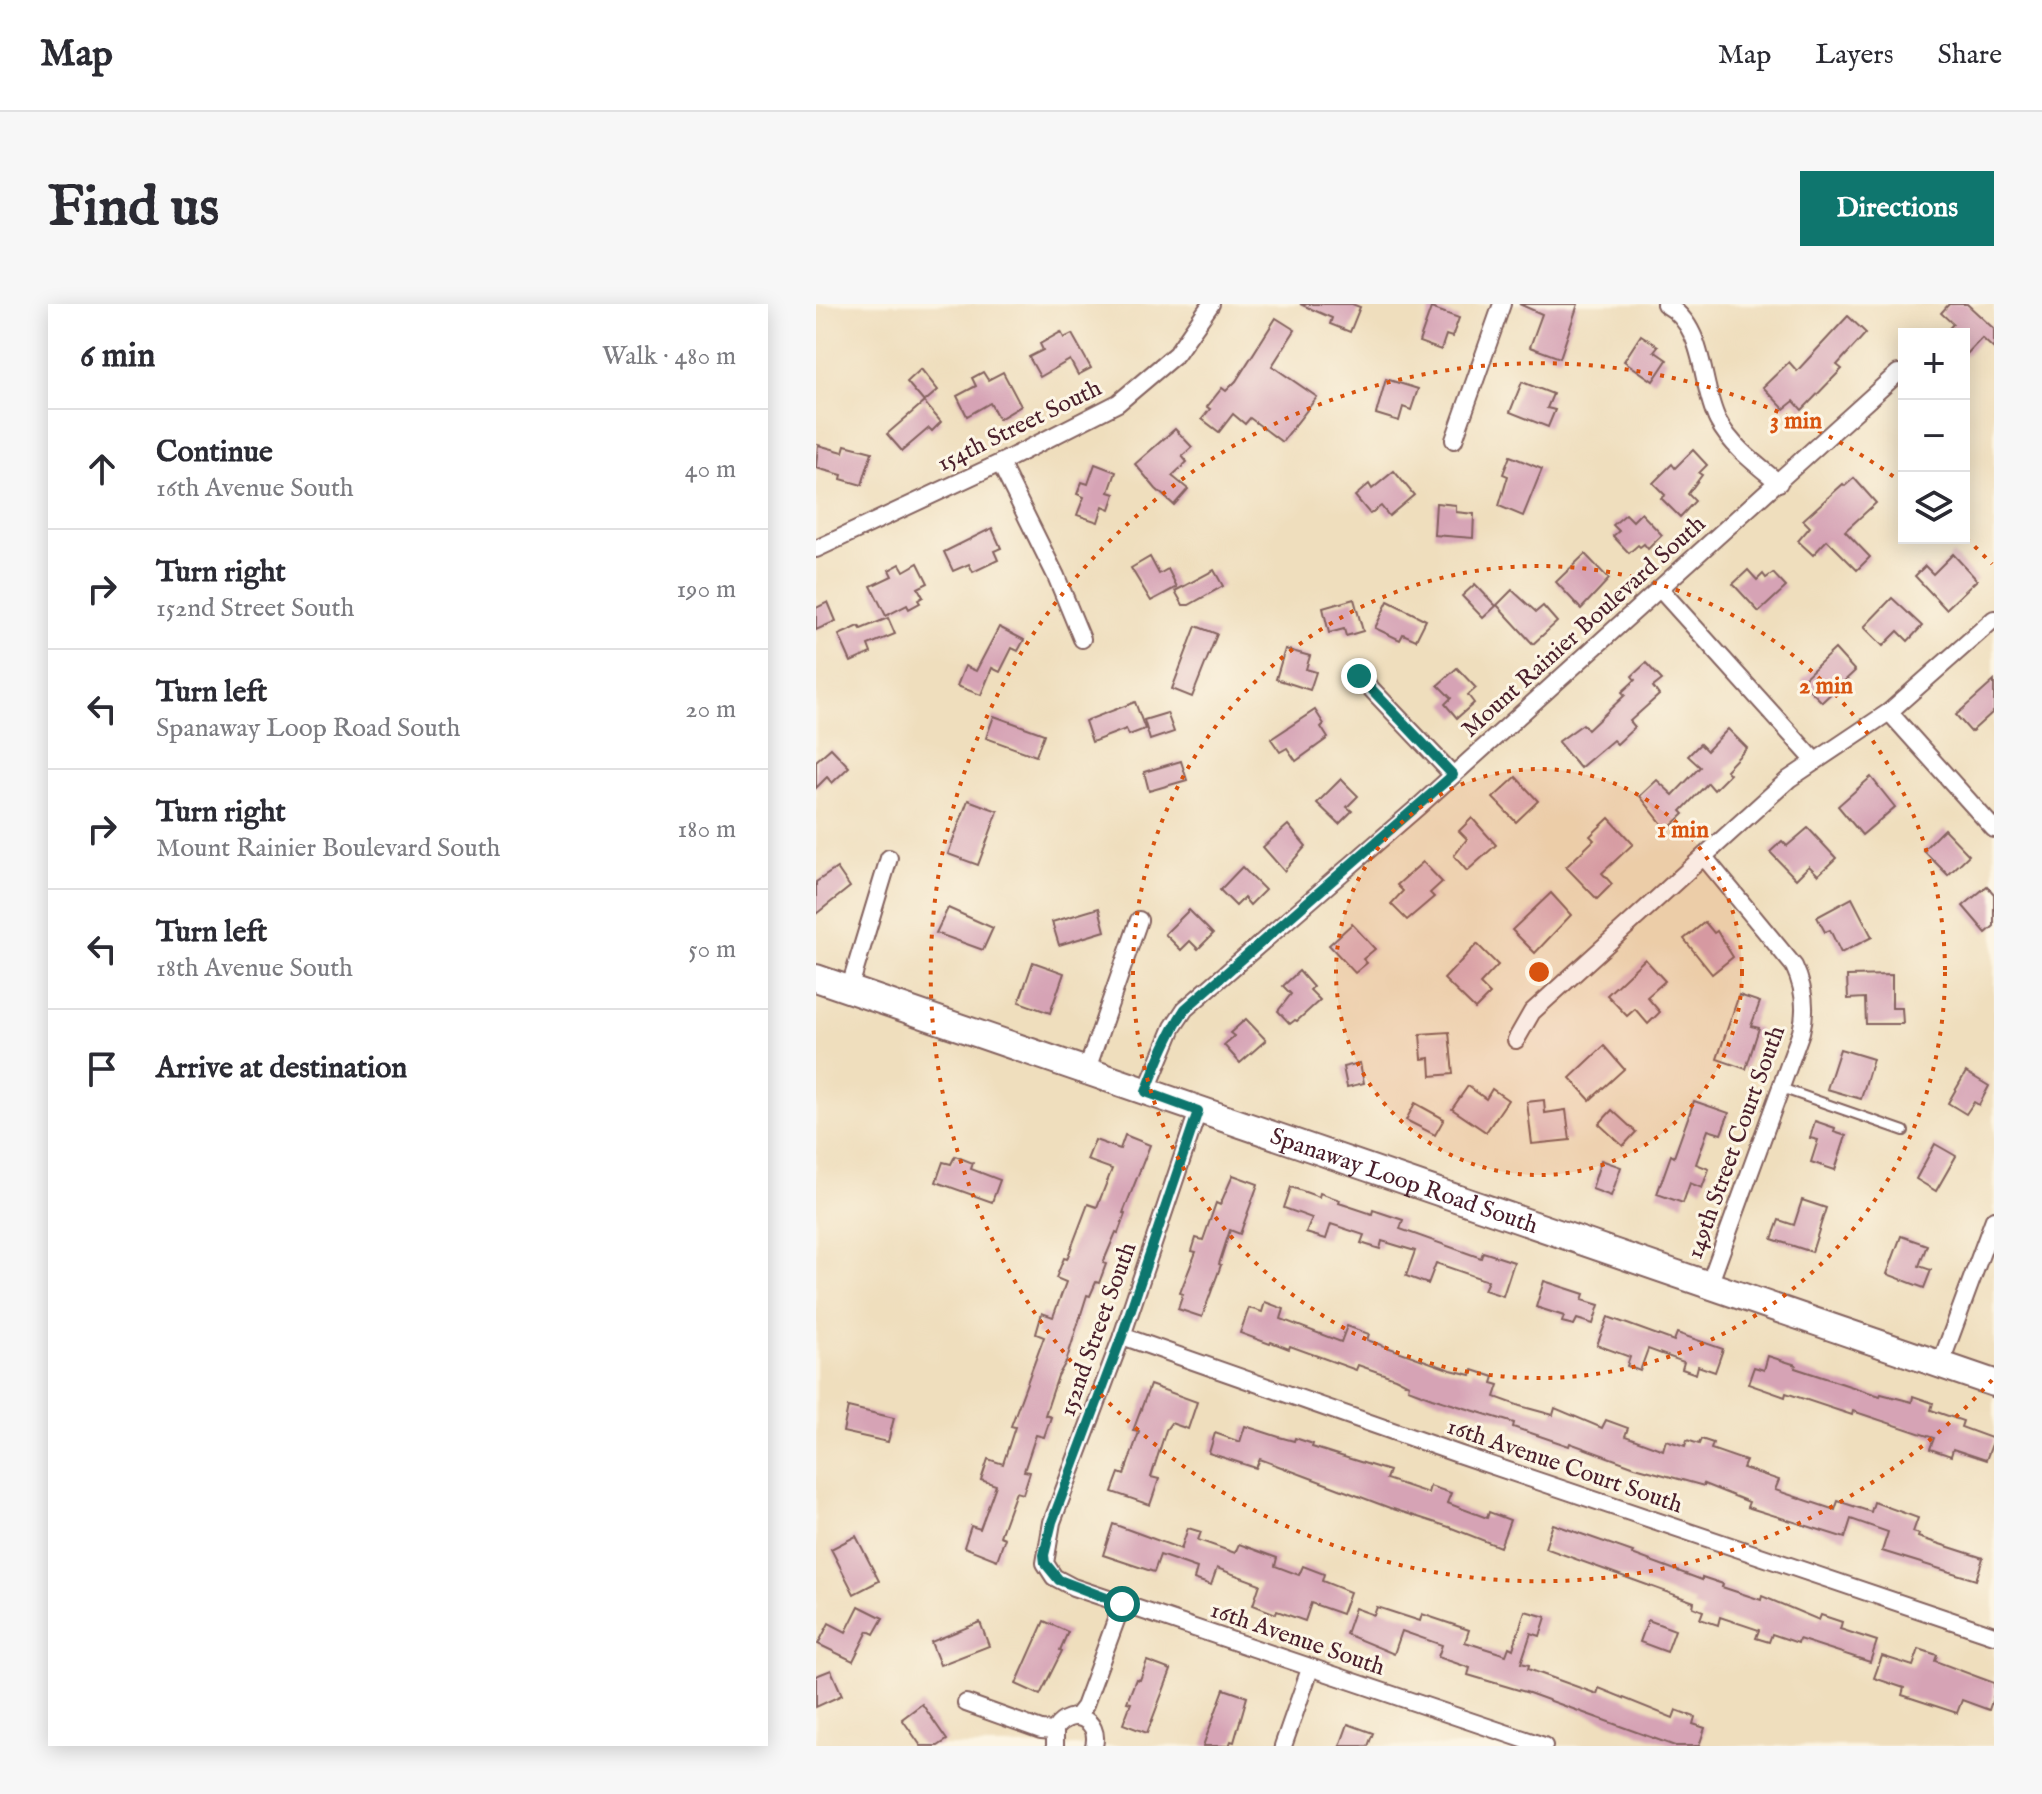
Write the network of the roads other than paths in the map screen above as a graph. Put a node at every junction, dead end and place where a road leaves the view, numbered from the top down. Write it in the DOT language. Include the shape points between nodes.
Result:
graph roads {
  1 [pos="1211,304"];
  2 [pos="1502,304"];
  3 [pos="1665,304"];
  4 [pos="1898,373"];
  5 [pos="1454,440"];
  6 [pos="1000,463"];
  7 [pos="1779,483"];
  8 [pos="816,549"];
  9 [pos="1660,589"];
  10 [pos="1994,619"];
  11 [pos="1082,639"];
  12 [pos="1359,676"];
  13 [pos="1889,712"];
  14 [pos="1815,761"];
  15 [pos="1453,775"];
  16 [pos="1994,829"];
  17 [pos="1704,857"];
  18 [pos="889,858"];
  19 [pos="1139,920"];
  20 [pos="816,978"];
  21 [pos="849,990"];
  22 [pos="1516,1040"];
  23 [pos="1086,1072"];
  24 [pos="1781,1088"];
  25 [pos="1146,1092"];
  26 [pos="1198,1111"];
  27 [pos="1904,1131"];
  28 [pos="1994,1219"];
  29 [pos="1709,1285"];
  30 [pos="1122,1336"];
  31 [pos="1940,1365"];
  32 [pos="1994,1383"];
  33 [pos="1045,1563"];
  34 [pos="1122,1604"];
  35 [pos="1994,1635"];
  36 [pos="1310,1669"];
  37 [pos="966,1703"];
  38 [pos="1077,1716"];
  39 [pos="1055,1739"];
  40 [pos="1500,1739"];
  41 [pos="1094,1746"];
  42 [pos="1283,1746"];
  43 [pos="1544,1746"];
  1 -- 6 [label="street, 154th Street South" via="1176,354 1118,403"];
  2 -- 5 [label="street"];
  3 -- 7 [label="street" via="1680,316 1696,343 1717,420"];
  4 -- 7 [label="street, Mount Rainier Boulevard South"];
  6 -- 8 [label="street, 154th Street South"];
  6 -- 11 [label="street"];
  7 -- 9 [label="street, Mount Rainier Boulevard South"];
  9 -- 14 [label="street"];
  9 -- 15 [label="street, Mount Rainier Boulevard South"];
  10 -- 13 [label="street"];
  12 -- 15 [label="street"];
  13 -- 14 [label="street"];
  13 -- 16 [label="street"];
  14 -- 17 [label="street"];
  15 -- 25 [label="street, Mount Rainier Boulevard South" via="1185,1009"];
  17 -- 22 [label="street" via="1532,1012"];
  17 -- 24 [label="street, 149th Street Court South" via="1776,941 1801,979 1804,1021"];
  18 -- 21 [label="street"];
  19 -- 23 [label="street"];
  20 -- 21 [label="main road, Spanaway Loop Road South"];
  21 -- 23 [label="main road, Spanaway Loop Road South"];
  23 -- 25 [label="main road, Spanaway Loop Road South"];
  24 -- 27 [label="lane"];
  24 -- 29 [label="street, 149th Street Court South"];
  25 -- 26 [label="main road, Spanaway Loop Road South"];
  26 -- 29 [label="main road, Spanaway Loop Road South"];
  26 -- 30 [label="street, 152nd Street South"];
  28 -- 31 [label="street"];
  29 -- 31 [label="main road, Spanaway Loop Road South"];
  30 -- 33 [label="street, 152nd Street South" via="1052,1522"];
  30 -- 35 [label="street, 16th Avenue Court South"];
  31 -- 32 [label="main road, Spanaway Loop Road South"];
  33 -- 34 [label="street, 16th Avenue South" via="1059,1580"];
  34 -- 36 [label="street, 16th Avenue South"];
  34 -- 38 [label="street"];
  36 -- 40 [label="street, 16th Avenue South"];
  36 -- 42 [label="street"];
  37 -- 39 [label="street"];
  38 -- 39 [label="street" via="1065,1718"];
  38 -- 41 [label="street" via="1092,1725"];
  40 -- 43 [label="street, 16th Avenue South"];
}
